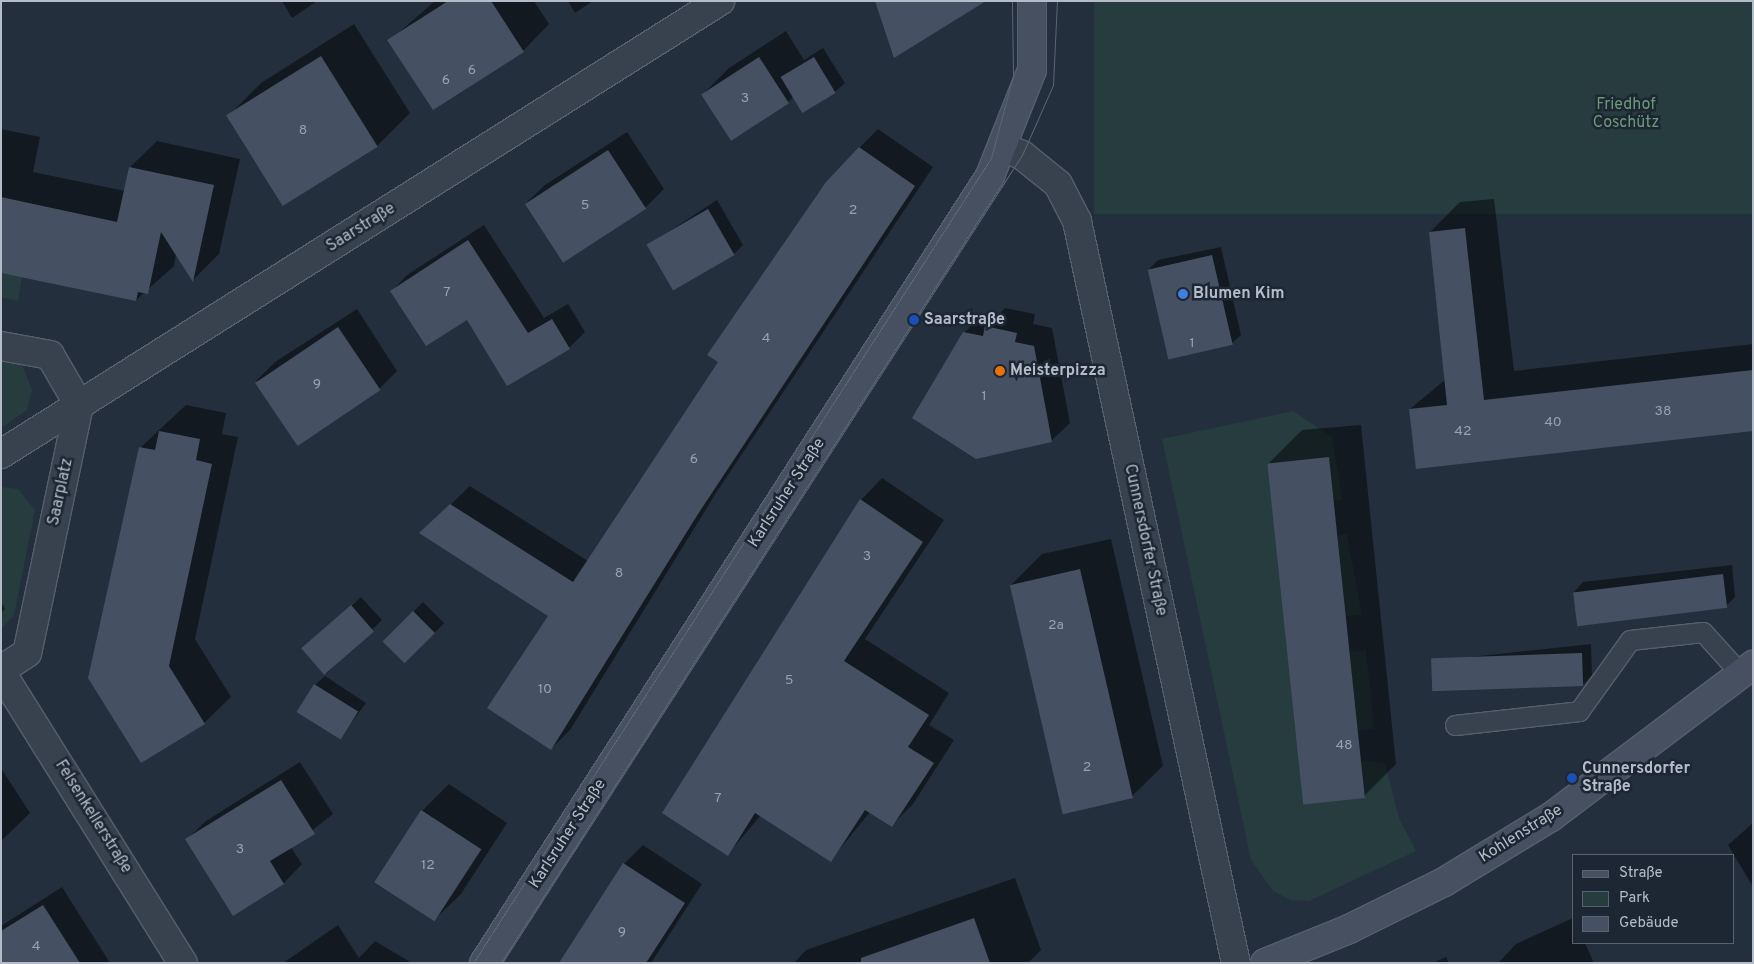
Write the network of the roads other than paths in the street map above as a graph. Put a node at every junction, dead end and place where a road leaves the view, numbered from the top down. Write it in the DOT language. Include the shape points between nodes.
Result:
graph roads {
  1 [pos="720,1"];
  2 [pos="1032,1"];
  3 [pos="1004,148"];
  4 [pos="1,346"];
  5 [pos="79,405"];
  6 [pos="1,454"];
  7 [pos="1,671"];
  8 [pos="1749,676"];
  9 [pos="1455,725"];
  10 [pos="183,963"];
  11 [pos="484,963"];
  12 [pos="1236,963"];
  13 [pos="1265,963"];
  1 -- 5 [label="street, Saarstraße"];
  2 -- 3 [label="street, Karlsruher Straße" via="1032,70"];
  3 -- 11 [label="street, Karlsruher Straße" via="958,226"];
  3 -- 12 [label="street, Cunnersdorfer Straße" via="1022,155 1058,184 1077,221"];
  4 -- 5 [label="street" via="50,355"];
  5 -- 6 [label="street, Saarstraße"];
  5 -- 7 [label="street, Saarplatz" via="27,653"];
  7 -- 10 [label="street, Felsenkellerstraße"];
  8 -- 9 [label="lane" via="1703,632 1630,640 1579,711"];
  8 -- 13 [label="street, Kohlenstraße" via="1543,822 1435,886 1350,929"];
}
